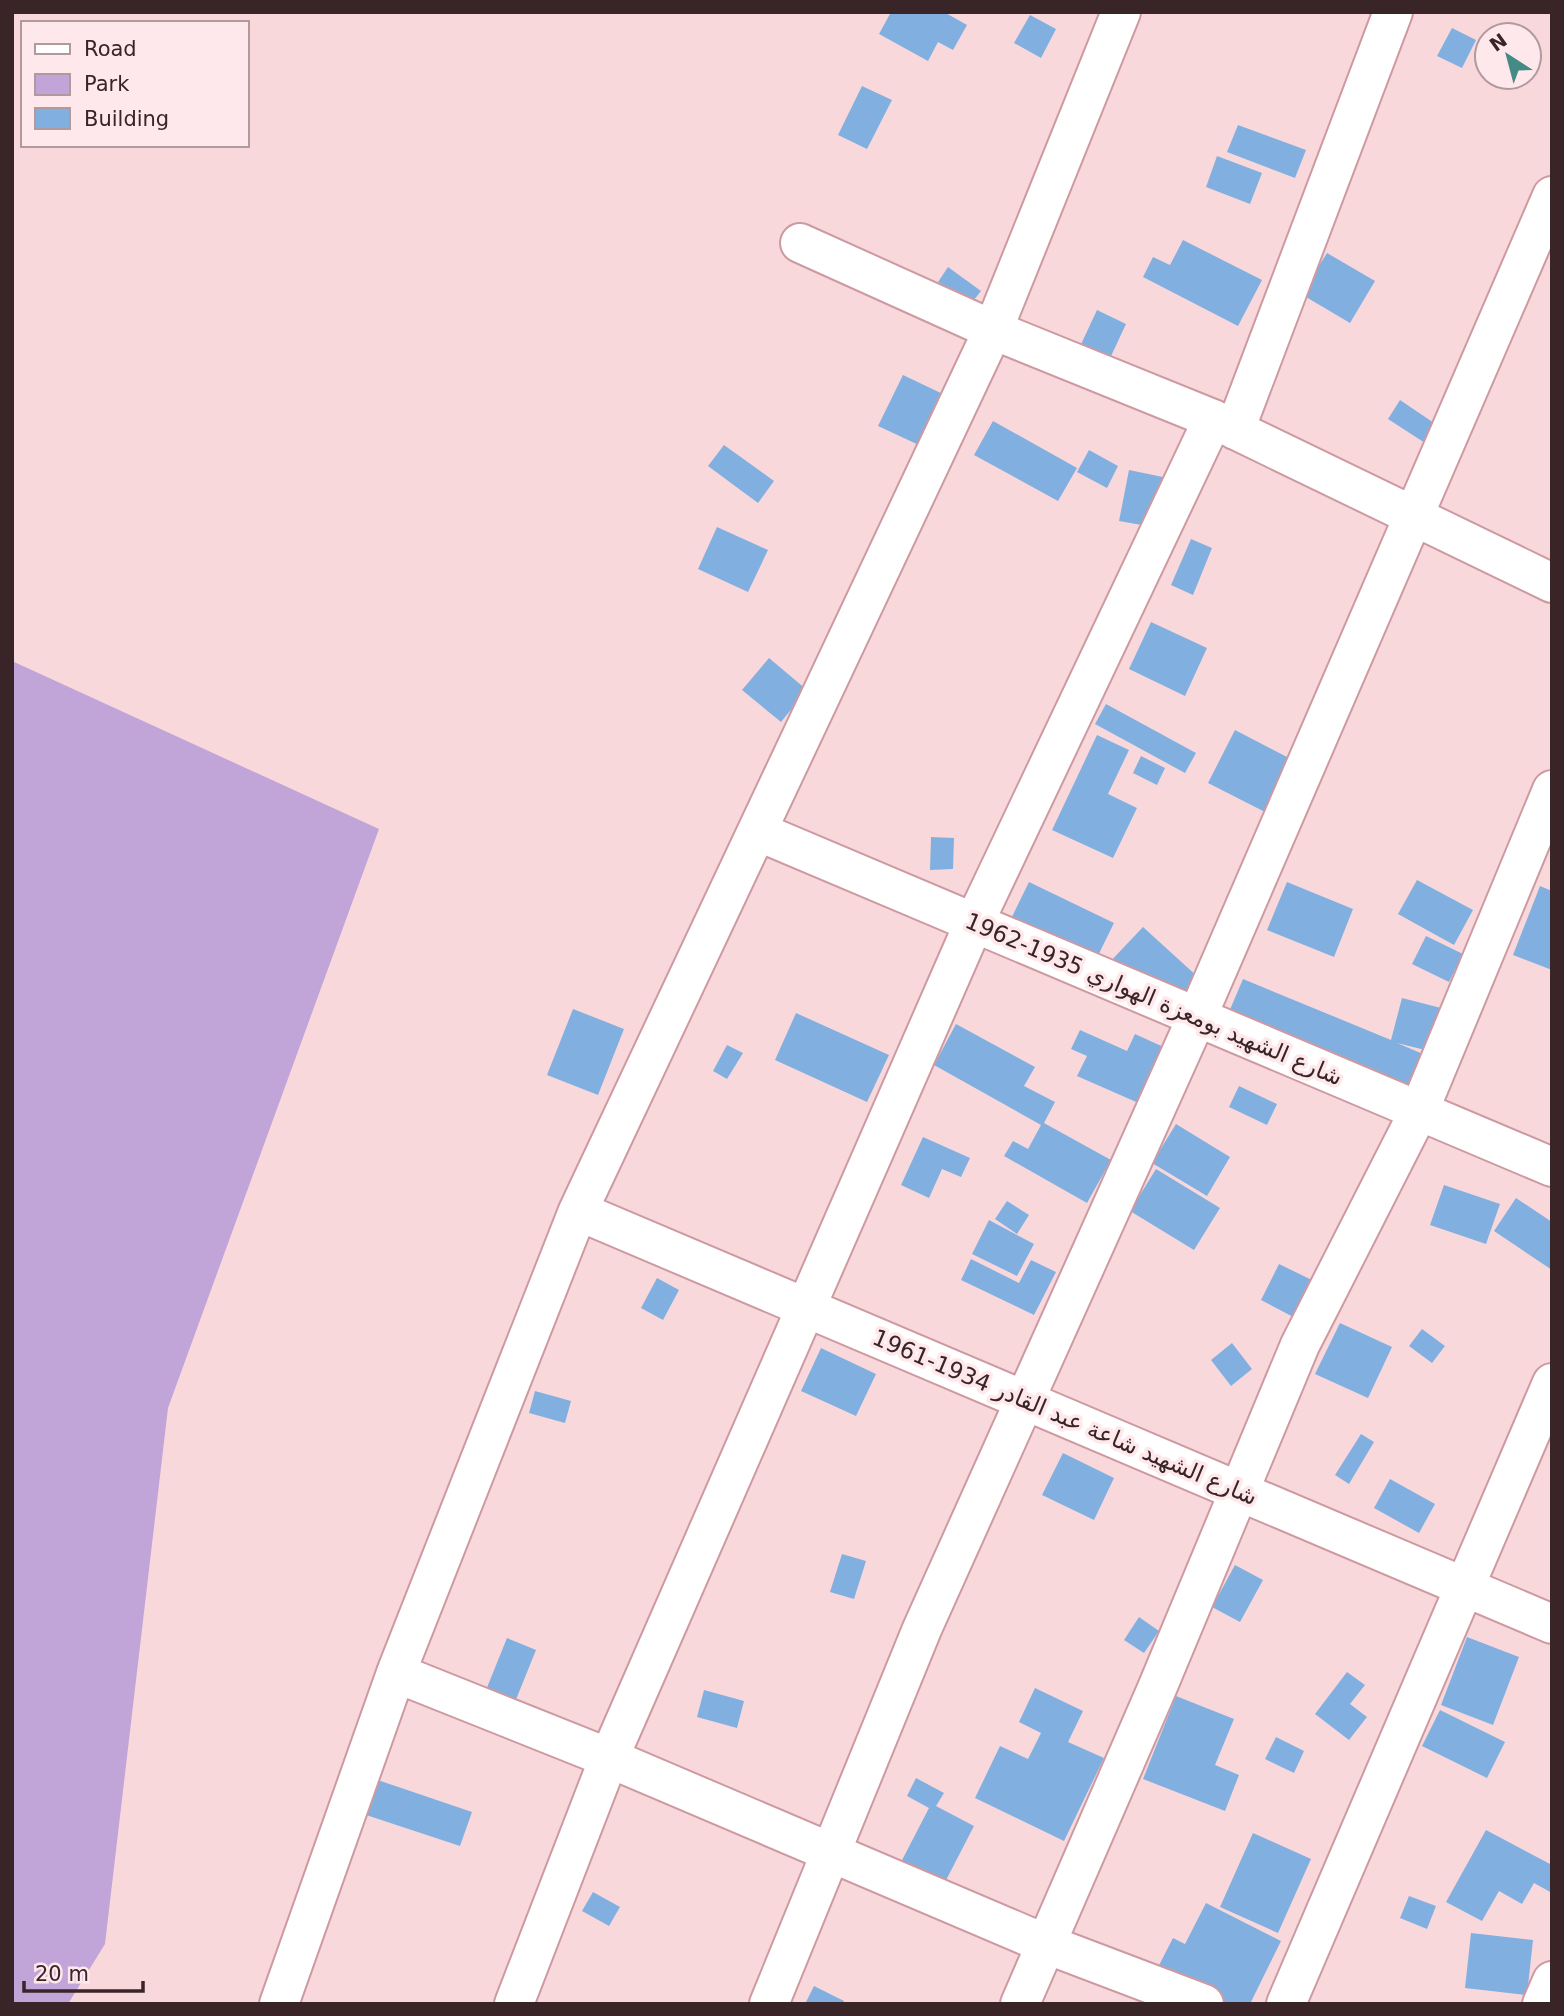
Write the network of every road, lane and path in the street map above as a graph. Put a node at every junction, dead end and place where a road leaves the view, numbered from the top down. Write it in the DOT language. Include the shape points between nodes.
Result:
graph roads {
  1 [pos="1121,12"];
  2 [pos="1392,12"];
  3 [pos="1552,196"];
  4 [pos="800,243"];
  5 [pos="993,330"];
  6 [pos="1224,425"];
  7 [pos="1413,517"];
  8 [pos="1552,583"];
  9 [pos="1552,790"];
  10 [pos="757,831"];
  11 [pos="974,923"];
  12 [pos="1196,1017"];
  13 [pos="1419,1111"];
  14 [pos="1552,1167"];
  15 [pos="578,1211"];
  16 [pos="806,1308"];
  17 [pos="1552,1383"];
  18 [pos="1025,1400"];
  19 [pos="1240,1491"];
  20 [pos="1465,1587"];
  21 [pos="1552,1624"];
  22 [pos="396,1672"];
  23 [pos="610,1758"];
  24 [pos="831,1852"];
  25 [pos="1046,1944"];
  26 [pos="1552,1981"];
  27 [pos="279,2004"];
  28 [pos="514,2004"];
  29 [pos="769,2004"];
  30 [pos="1020,2004"];
  31 [pos="1204,2004"];
  32 [pos="1286,2004"];
  33 [pos="1542,2004"];
  1 -- 5 [label="street"];
  2 -- 6 [label="street"];
  3 -- 7 [label="street"];
  4 -- 5 [label="street"];
  5 -- 6 [label="street"];
  5 -- 10 [label="street"];
  6 -- 7 [label="street"];
  6 -- 11 [label="street"];
  7 -- 8 [label="street"];
  7 -- 12 [label="street"];
  9 -- 13 [label="street"];
  10 -- 11 [label="street, شارع الشهيد بومعزة الهواري 1935-1962"];
  10 -- 15 [label="street"];
  11 -- 12 [label="street, شارع الشهيد بومعزة الهواري 1935-1962"];
  11 -- 16 [label="street"];
  12 -- 13 [label="street, شارع الشهيد بومعزة الهواري 1935-1962"];
  12 -- 18 [label="street"];
  13 -- 14 [label="street, شارع الشهيد بومعزة الهواري 1935-1962"];
  13 -- 19 [label="street" via="1300,1345"];
  15 -- 16 [label="street, شارع الشهيد شاعة عبد القادر 1934-1961"];
  15 -- 22 [label="street"];
  16 -- 18 [label="street, شارع الشهيد شاعة عبد القادر 1934-1961"];
  16 -- 23 [label="street"];
  17 -- 20 [label="street"];
  18 -- 19 [label="street, شارع الشهيد شاعة عبد القادر 1934-1961"];
  18 -- 24 [label="street" via="922,1629"];
  19 -- 20 [label="street, شارع الشهيد شاعة عبد القادر 1934-1961"];
  19 -- 25 [label="street"];
  20 -- 21 [label="street, شارع الشهيد شاعة عبد القادر 1934-1961"];
  20 -- 32 [label="street"];
  22 -- 23 [label="street"];
  22 -- 27 [label="street"];
  23 -- 24 [label="street"];
  23 -- 28 [label="street"];
  24 -- 25 [label="street"];
  24 -- 29 [label="street"];
  25 -- 30 [label="street"];
  25 -- 31 [label="street"];
  26 -- 33 [label="street"];
}
